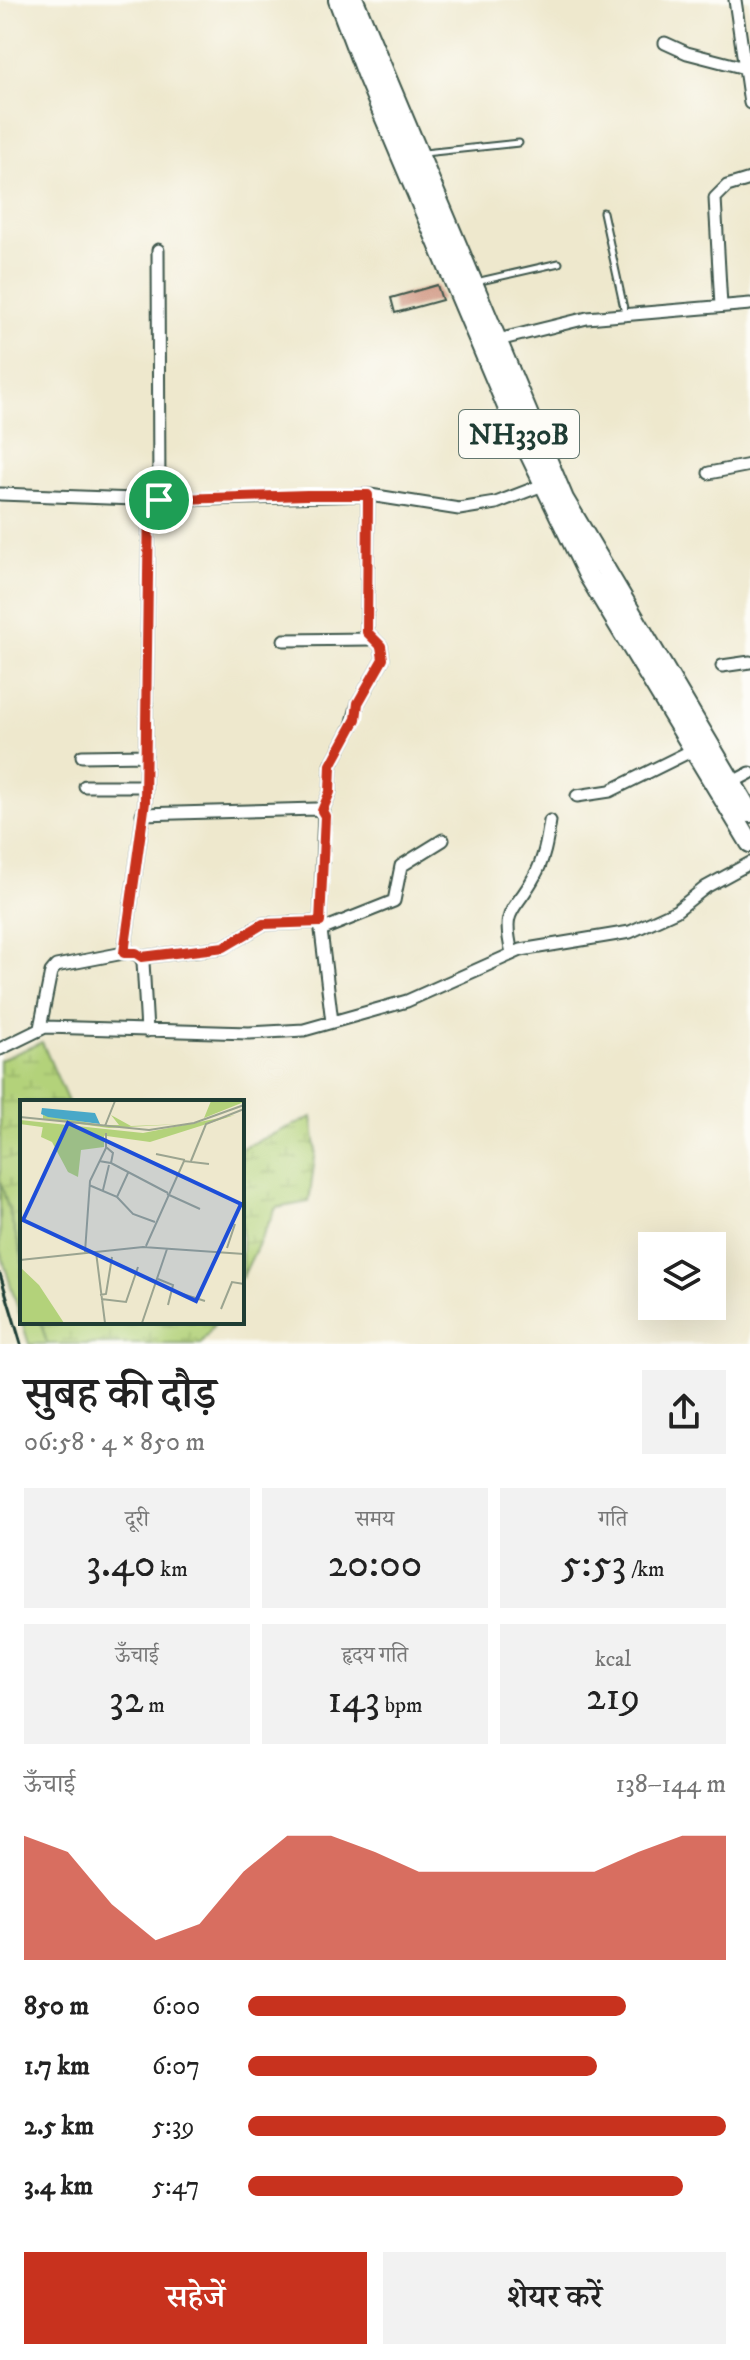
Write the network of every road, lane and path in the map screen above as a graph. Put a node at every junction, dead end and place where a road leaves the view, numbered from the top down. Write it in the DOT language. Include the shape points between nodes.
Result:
graph roads {
  1 [pos="338,0"];
  2 [pos="354,0"];
  3 [pos="735,0"];
  4 [pos="665,43"];
  5 [pos="745,68"];
  6 [pos="750,103"];
  7 [pos="519,143"];
  8 [pos="416,154"];
  9 [pos="750,179"];
  10 [pos="603,212"];
  11 [pos="158,250"];
  12 [pos="559,263"];
  13 [pos="471,283"];
  14 [pos="750,304"];
  15 [pos="721,306"];
  16 [pos="625,314"];
  17 [pos="488,342"];
  18 [pos="750,465"];
  19 [pos="709,473"];
  20 [pos="550,482"];
  21 [pos="0,494"];
  22 [pos="368,495"];
  23 [pos="154,500"];
  24 [pos="370,639"];
  25 [pos="284,640"];
  26 [pos="750,662"];
  27 [pos="722,666"];
  28 [pos="700,746"];
  29 [pos="146,755"];
  30 [pos="82,756"];
  31 [pos="750,773"];
  32 [pos="731,783"];
  33 [pos="85,786"];
  34 [pos="145,786"];
  35 [pos="577,796"];
  36 [pos="322,811"];
  37 [pos="750,813"];
  38 [pos="142,814"];
  39 [pos="550,821"];
  40 [pos="443,840"];
  41 [pos="750,843"];
  42 [pos="750,863"];
  43 [pos="320,926"];
  44 [pos="124,953"];
  45 [pos="512,953"];
  46 [pos="142,957"];
  47 [pos="332,1022"];
  48 [pos="40,1028"];
  49 [pos="147,1031"];
  50 [pos="0,1049"];
  1 -- 17 [label="highway, NH330B"];
  2 -- 8 [label="highway, NH330B"];
  3 -- 5 [label="street"];
  4 -- 5 [label="street"];
  5 -- 6 [label="street"];
  7 -- 8 [label="lane"];
  8 -- 13 [label="highway, NH330B"];
  9 -- 15 [label="street" via="727,186 715,198"];
  10 -- 16 [label="lane"];
  11 -- 23 [label="street"];
  12 -- 13 [label="lane"];
  13 -- 17 [label="highway, NH330B"];
  14 -- 15 [label="street"];
  15 -- 16 [label="street"];
  16 -- 17 [label="street"];
  17 -- 20 [label="highway, NH330B"];
  18 -- 19 [label="street"];
  20 -- 22 [label="street" via="496,503 459,509"];
  20 -- 28 [label="highway, NH330B" via="588,575"];
  21 -- 23 [label="street"];
  22 -- 23 [label="street"];
  22 -- 24 [label="street"];
  23 -- 29 [label="street"];
  24 -- 25 [label="street"];
  24 -- 36 [label="street" via="381,646 383,659 331,765 330,792"];
  26 -- 27 [label="street"];
  28 -- 32 [label="highway, NH330B"];
  28 -- 35 [label="street" via="610,791"];
  28 -- 41 [label="highway, NH330B"];
  29 -- 30 [label="street"];
  29 -- 34 [label="street"];
  31 -- 32 [label="street"];
  32 -- 37 [label="highway, NH330B"];
  33 -- 34 [label="street"];
  34 -- 38 [label="street"];
  36 -- 38 [label="street"];
  36 -- 43 [label="street"];
  38 -- 44 [label="street"];
  39 -- 45 [label="street" via="540,864 508,917"];
  40 -- 43 [label="street" via="401,866 394,901"];
  42 -- 45 [label="street" via="676,911 630,932"];
  43 -- 46 [label="street" via="263,924 224,947"];
  43 -- 47 [label="street"];
  44 -- 46 [label="street"];
  44 -- 48 [label="street" via="56,966"];
  45 -- 47 [label="street" via="407,1001"];
  46 -- 49 [label="street"];
  47 -- 49 [label="street" via="276,1032"];
  48 -- 49 [label="street"];
  48 -- 50 [label="street"];
}
